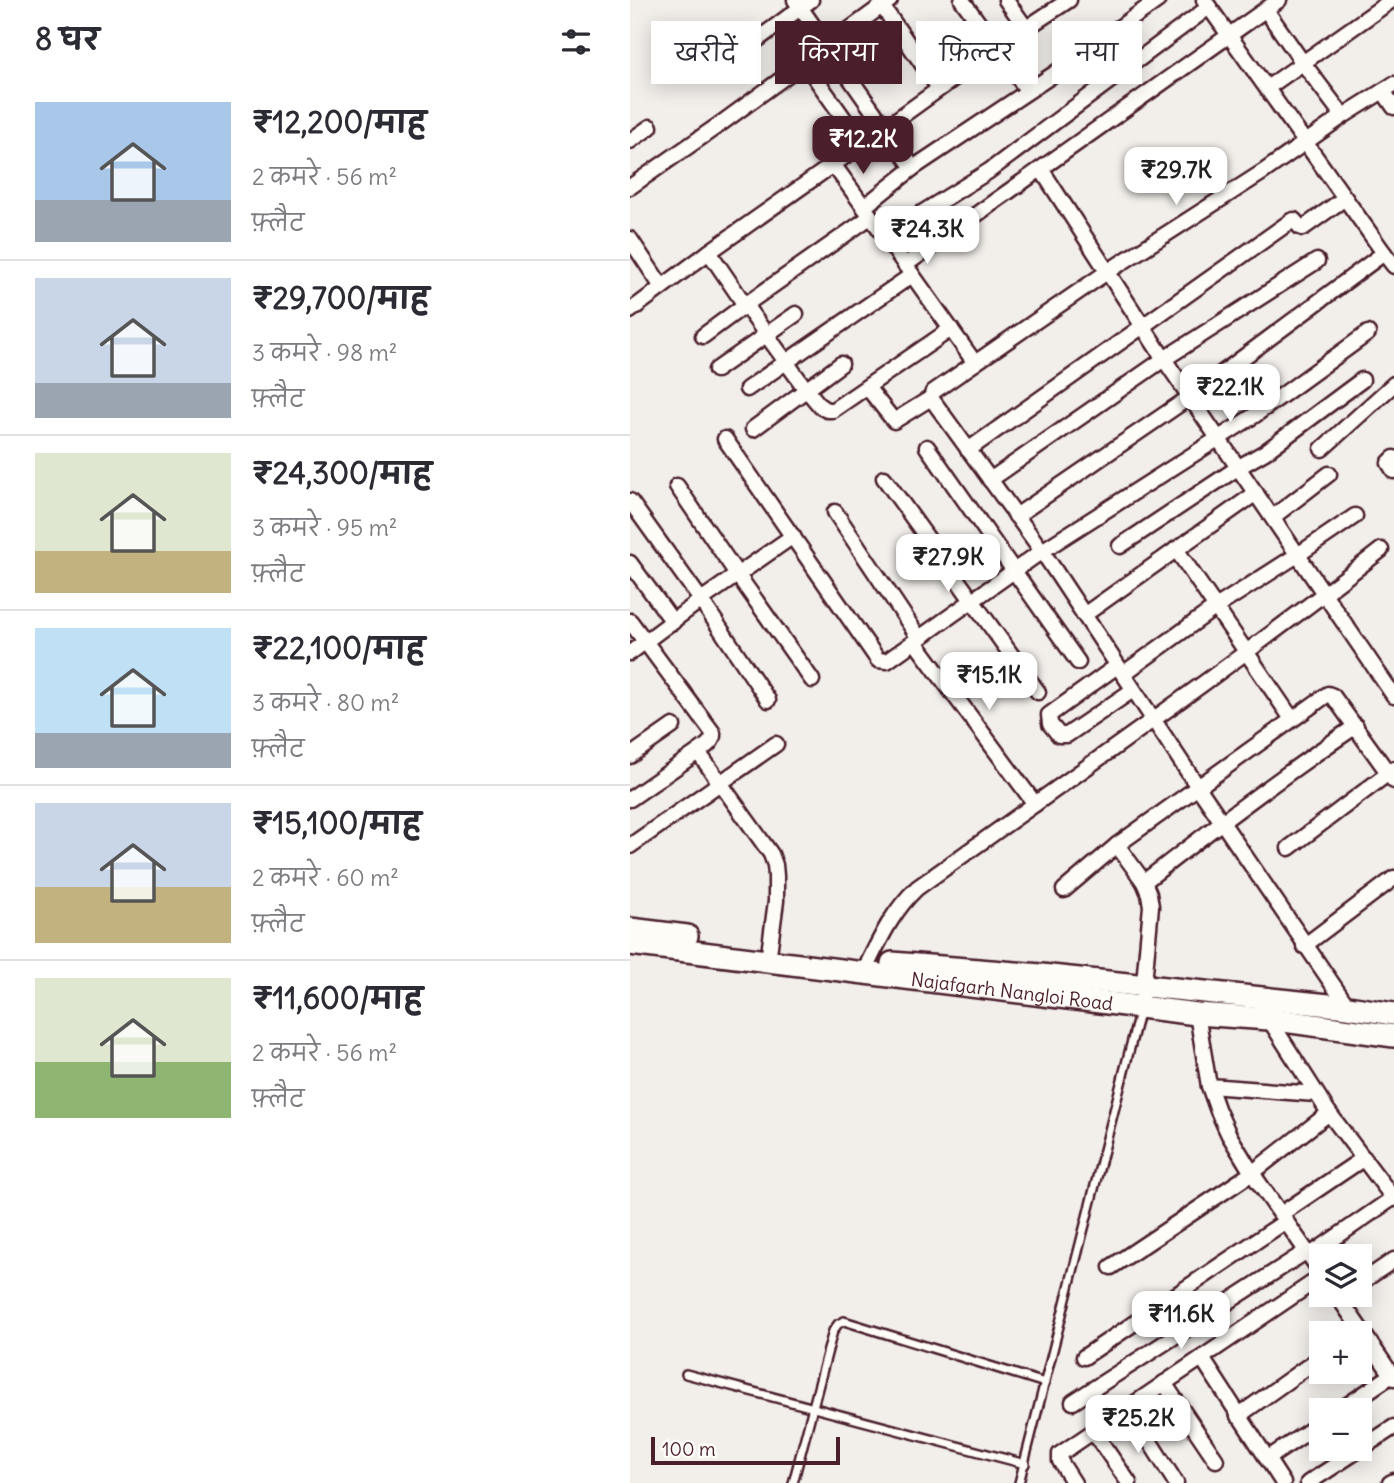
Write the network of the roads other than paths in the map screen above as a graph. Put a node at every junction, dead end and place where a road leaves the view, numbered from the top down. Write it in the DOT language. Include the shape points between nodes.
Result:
graph roads {
  1 [pos="962,0"];
  2 [pos="1006,0"];
  3 [pos="1069,0"];
  4 [pos="1158,0"];
  5 [pos="1279,0"];
  6 [pos="1392,1"];
  7 [pos="887,2"];
  8 [pos="802,3"];
  9 [pos="1207,3"];
  10 [pos="1266,10"];
  11 [pos="813,21"];
  12 [pos="860,21"];
  13 [pos="977,21"];
  14 [pos="1021,21"];
  15 [pos="1037,21"];
  16 [pos="1230,35"];
  17 [pos="761,37"];
  18 [pos="1303,63"];
  19 [pos="775,83"];
  20 [pos="820,84"];
  21 [pos="854,84"];
  22 [pos="945,84"];
  23 [pos="1023,84"];
  24 [pos="939,88"];
  25 [pos="1267,88"];
  26 [pos="1388,88"];
  27 [pos="1027,90"];
  28 [pos="1394,107"];
  29 [pos="1343,116"];
  30 [pos="650,127"];
  31 [pos="885,128"];
  32 [pos="630,141"];
  33 [pos="1307,142"];
  34 [pos="862,144"];
  35 [pos="833,164"];
  36 [pos="913,168"];
  37 [pos="1041,169"];
  38 [pos="630,187"];
  39 [pos="1345,198"];
  40 [pos="867,212"];
  41 [pos="885,236"];
  42 [pos="630,239"];
  43 [pos="709,252"];
  44 [pos="1384,253"];
  45 [pos="1317,261"];
  46 [pos="1394,266"];
  47 [pos="908,270"];
  48 [pos="1107,272"];
  49 [pos="662,287"];
  50 [pos="745,305"];
  51 [pos="630,311"];
  52 [pos="796,314"];
  53 [pos="1142,326"];
  54 [pos="951,329"];
  55 [pos="1368,333"];
  56 [pos="766,334"];
  57 [pos="703,337"];
  58 [pos="1164,359"];
  59 [pos="787,363"];
  60 [pos="975,363"];
  61 [pos="841,364"];
  62 [pos="716,370"];
  63 [pos="1362,380"];
  64 [pos="1394,384"];
  65 [pos="867,387"];
  66 [pos="747,389"];
  67 [pos="806,390"];
  68 [pos="1190,397"];
  69 [pos="931,398"];
  70 [pos="753,429"];
  71 [pos="1218,438"];
  72 [pos="725,439"];
  73 [pos="927,447"];
  74 [pos="1322,449"];
  75 [pos="968,450"];
  76 [pos="1394,458"];
  77 [pos="1239,467"];
  78 [pos="1394,471"];
  79 [pos="1329,474"];
  80 [pos="884,478"];
  81 [pos="990,480"];
  82 [pos="677,485"];
  83 [pos="1256,493"];
  84 [pos="630,501"];
  85 [pos="835,512"];
  86 [pos="1016,516"];
  87 [pos="1355,516"];
  88 [pos="1273,517"];
  89 [pos="793,536"];
  90 [pos="1120,547"];
  91 [pos="1177,550"];
  92 [pos="1381,550"];
  93 [pos="1042,551"];
  94 [pos="1297,554"];
  95 [pos="630,563"];
  96 [pos="1013,571"];
  97 [pos="737,575"];
  98 [pos="1325,594"];
  99 [pos="973,599"];
  100 [pos="701,600"];
  101 [pos="1216,607"];
  102 [pos="1084,615"];
  103 [pos="630,621"];
  104 [pos="673,622"];
  105 [pos="917,640"];
  106 [pos="646,643"];
  107 [pos="1246,652"];
  108 [pos="630,653"];
  109 [pos="1079,662"];
  110 [pos="1120,670"];
  111 [pos="812,680"];
  112 [pos="1390,680"];
  113 [pos="1133,690"];
  114 [pos="1038,692"];
  115 [pos="1394,696"];
  116 [pos="768,700"];
  117 [pos="1292,719"];
  118 [pos="1153,720"];
  119 [pos="673,726"];
  120 [pos="1356,726"];
  121 [pos="776,744"];
  122 [pos="698,752"];
  123 [pos="630,757"];
  124 [pos="1392,774"];
  125 [pos="720,782"];
  126 [pos="1198,787"];
  127 [pos="630,799"];
  128 [pos="1035,804"];
  129 [pos="1222,821"];
  130 [pos="1117,845"];
  131 [pos="630,846"];
  132 [pos="1289,848"];
  133 [pos="1394,878"];
  134 [pos="1144,882"];
  135 [pos="1064,890"];
  136 [pos="630,929"];
  137 [pos="630,944"];
  138 [pos="1304,946"];
  139 [pos="769,954"];
  140 [pos="869,961"];
  141 [pos="1145,986"];
  142 [pos="1140,1007"];
  143 [pos="1348,1007"];
  144 [pos="1197,1014"];
  145 [pos="1394,1014"];
  146 [pos="1269,1019"];
  147 [pos="1394,1036"];
  148 [pos="1209,1086"];
  149 [pos="1316,1094"];
  150 [pos="1329,1113"];
  151 [pos="1364,1158"];
  152 [pos="1252,1173"];
  153 [pos="1393,1199"];
  154 [pos="1284,1217"];
  155 [pos="1308,1253"];
  156 [pos="1394,1260"];
  157 [pos="1111,1267"];
  158 [pos="1372,1275"];
  159 [pos="1309,1282"];
  160 [pos="1372,1350"];
  161 [pos="1084,1357"];
  162 [pos="1202,1358"];
  163 [pos="1309,1366"];
  164 [pos="685,1374"];
  165 [pos="1393,1377"];
  166 [pos="1045,1383"];
  167 [pos="1164,1383"];
  168 [pos="1359,1398"];
  169 [pos="1073,1402"];
  170 [pos="813,1408"];
  171 [pos="1128,1408"];
  172 [pos="1238,1416"];
  173 [pos="1394,1427"];
  174 [pos="1093,1431"];
  175 [pos="1309,1434"];
  176 [pos="1372,1438"];
  177 [pos="1268,1459"];
  178 [pos="1216,1460"];
  179 [pos="1331,1461"];
  180 [pos="1025,1464"];
  181 [pos="793,1483"];
  182 [pos="1019,1483"];
  183 [pos="1074,1483"];
  184 [pos="1129,1483"];
  185 [pos="1176,1483"];
  186 [pos="1283,1483"];
  187 [pos="1308,1483"];
  1 -- 13 [label="street"];
  2 -- 14 [label="street"];
  3 -- 15 [label="street"];
  4 -- 27 [label="street"];
  5 -- 10 [label="street"];
  6 -- 18 [label="street"];
  7 -- 12 [label="street"];
  7 -- 24 [label="street"];
  8 -- 11 [label="street"];
  8 -- 17 [label="street"];
  9 -- 16 [label="street"];
  9 -- 41 [label="street" via="989,171"];
  10 -- 16 [label="street"];
  10 -- 18 [label="street"];
  16 -- 25 [label="street"];
  16 -- 37 [label="street"];
  18 -- 25 [label="street"];
  18 -- 29 [label="street"];
  19 -- 38 [label="street"];
  20 -- 34 [label="street"];
  21 -- 31 [label="street"];
  22 -- 24 [label="street"];
  23 -- 27 [label="street"];
  24 -- 31 [label="street"];
  25 -- 33 [label="street"];
  26 -- 28 [label="street"];
  26 -- 29 [label="street"];
  27 -- 36 [label="street"];
  29 -- 33 [label="street"];
  30 -- 32 [label="street"];
  31 -- 34 [label="street"];
  31 -- 36 [label="street"];
  33 -- 39 [label="street"];
  33 -- 48 [label="street"];
  34 -- 35 [label="street"];
  35 -- 40 [label="street"];
  35 -- 43 [label="street"];
  36 -- 40 [label="street"];
  37 -- 47 [label="street"];
  37 -- 48 [label="street"];
  39 -- 44 [label="street"];
  39 -- 53 [label="street" via="1303,228 1291,221"];
  40 -- 41 [label="street"];
  40 -- 50 [label="street"];
  41 -- 47 [label="street"];
  42 -- 49 [label="street"];
  43 -- 49 [label="street"];
  43 -- 50 [label="street"];
  44 -- 46 [label="street"];
  44 -- 68 [label="street"];
  45 -- 58 [label="street"];
  47 -- 54 [label="street"];
  47 -- 59 [label="street"];
  48 -- 53 [label="street"];
  48 -- 60 [label="street"];
  49 -- 51 [label="street"];
  50 -- 56 [label="street"];
  50 -- 57 [label="street"];
  52 -- 56 [label="street"];
  53 -- 58 [label="street"];
  53 -- 75 [label="street"];
  54 -- 60 [label="street"];
  54 -- 65 [label="street"];
  55 -- 71 [label="street"];
  56 -- 59 [label="street"];
  56 -- 62 [label="street"];
  58 -- 68 [label="street"];
  58 -- 81 [label="street"];
  59 -- 66 [label="street"];
  59 -- 67 [label="street"];
  60 -- 69 [label="street"];
  61 -- 67 [label="street"];
  63 -- 77 [label="street"];
  64 -- 74 [label="street"];
  65 -- 67 [label="street" via="833,410 821,407"];
  65 -- 69 [label="street" via="896,422"];
  67 -- 70 [label="street"];
  68 -- 71 [label="street"];
  68 -- 86 [label="street"];
  69 -- 75 [label="street"];
  71 -- 77 [label="street"];
  71 -- 93 [label="street"];
  72 -- 89 [label="street"];
  73 -- 96 [label="street"];
  75 -- 81 [label="street"];
  76 -- 78 [label="street" via="1389,463"];
  77 -- 83 [label="street"];
  77 -- 90 [label="street"];
  79 -- 88 [label="street"];
  80 -- 99 [label="street"];
  81 -- 86 [label="street"];
  82 -- 97 [label="street"];
  83 -- 88 [label="street"];
  83 -- 91 [label="street"];
  84 -- 100 [label="street"];
  85 -- 105 [label="street"];
  86 -- 93 [label="street"];
  87 -- 94 [label="street"];
  88 -- 94 [label="street"];
  89 -- 97 [label="street"];
  89 -- 105 [label="street" via="878,660 887,661"];
  91 -- 101 [label="street"];
  91 -- 102 [label="street"];
  92 -- 98 [label="street"];
  93 -- 96 [label="street"];
  93 -- 102 [label="street"];
  94 -- 98 [label="street"];
  94 -- 101 [label="street"];
  95 -- 104 [label="street"];
  96 -- 99 [label="street"];
  96 -- 109 [label="street"];
  97 -- 100 [label="street"];
  97 -- 111 [label="street"];
  98 -- 107 [label="street"];
  98 -- 112 [label="street"];
  99 -- 105 [label="street"];
  99 -- 114 [label="street"];
  100 -- 104 [label="street"];
  100 -- 116 [label="street"];
  101 -- 107 [label="street"];
  101 -- 110 [label="street"];
  102 -- 110 [label="street"];
  103 -- 106 [label="street"];
  104 -- 106 [label="street"];
  105 -- 128 [label="street"];
  106 -- 108 [label="street"];
  106 -- 122 [label="street" via="713,733 712,741"];
  107 -- 117 [label="street"];
  107 -- 118 [label="street"];
  110 -- 113 [label="street"];
  110 -- 113 [label="street" via="1049,715 1050,723 1059,735 1067,735"];
  112 -- 115 [label="street"];
  113 -- 118 [label="street"];
  117 -- 120 [label="street" via="1328,694"];
  117 -- 126 [label="street"];
  118 -- 126 [label="street"];
  118 -- 128 [label="street"];
  119 -- 123 [label="street"];
  120 -- 124 [label="street"];
  120 -- 129 [label="street"];
  121 -- 125 [label="street"];
  122 -- 125 [label="street"];
  122 -- 127 [label="street"];
  124 -- 132 [label="street"];
  125 -- 131 [label="street"];
  125 -- 139 [label="street" via="775,865"];
  126 -- 129 [label="street"];
  126 -- 130 [label="street"];
  128 -- 140 [label="street" via="902,902"];
  129 -- 134 [label="street"];
  129 -- 138 [label="street"];
  130 -- 134 [label="street"];
  130 -- 135 [label="street"];
  133 -- 138 [label="street"];
  134 -- 141 [label="street" via="1151,906"];
  136 -- 139 [label="main road, Najafgarh Nangloi Road"];
  137 -- 139 [label="main road, Najafgarh Nangloi Road"];
  138 -- 143 [label="street"];
  139 -- 140 [label="main road, Najafgarh Nangloi Road"];
  139 -- 142 [label="main road, Najafgarh Nangloi Road"];
  140 -- 141 [label="main road, Najafgarh Nangloi Road"];
  141 -- 142 [label="street"];
  141 -- 143 [label="main road, Najafgarh Nangloi Road"];
  142 -- 144 [label="main road, Najafgarh Nangloi Road"];
  142 -- 166 [label="lane"];
  143 -- 145 [label="main road, Najafgarh Nangloi Road"];
  144 -- 146 [label="main road, Najafgarh Nangloi Road"];
  144 -- 148 [label="street"];
  146 -- 147 [label="main road, Najafgarh Nangloi Road"];
  146 -- 149 [label="street"];
  148 -- 149 [label="street"];
  148 -- 152 [label="street" via="1229,1135"];
  149 -- 150 [label="street"];
  150 -- 151 [label="street"];
  150 -- 152 [label="street"];
  151 -- 153 [label="street"];
  151 -- 154 [label="street"];
  152 -- 154 [label="street"];
  152 -- 157 [label="street"];
  153 -- 155 [label="street"];
  154 -- 155 [label="street"];
  154 -- 161 [label="street"];
  155 -- 169 [label="street"];
  156 -- 158 [label="street"];
  159 -- 162 [label="street"];
  160 -- 165 [label="street"];
  162 -- 167 [label="street"];
  162 -- 172 [label="street"];
  163 -- 172 [label="street"];
  164 -- 170 [label="lane"];
  165 -- 168 [label="street"];
  166 -- 170 [label="lane" via="844,1321 832,1331"];
  166 -- 180 [label="lane"];
  167 -- 171 [label="street"];
  167 -- 178 [label="street"];
  170 -- 180 [label="lane"];
  170 -- 181 [label="lane"];
  171 -- 174 [label="street"];
  171 -- 185 [label="street"];
  172 -- 177 [label="street"];
  173 -- 176 [label="street"];
  174 -- 183 [label="street" via="1060,1454"];
  174 -- 184 [label="street"];
  175 -- 177 [label="street"];
  177 -- 186 [label="street"];
  179 -- 187 [label="street"];
  180 -- 182 [label="lane"];
}
